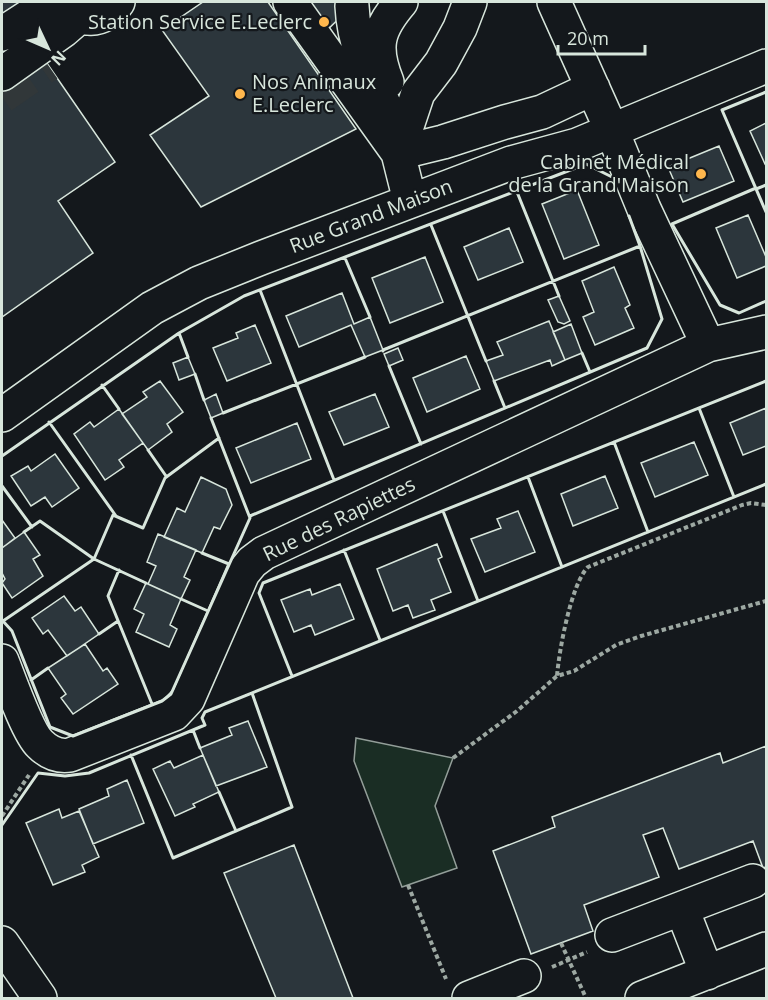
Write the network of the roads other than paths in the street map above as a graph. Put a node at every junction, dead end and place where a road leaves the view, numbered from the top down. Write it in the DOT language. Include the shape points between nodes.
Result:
graph roads {
  1 [pos="290,2"];
  2 [pos="401,2"];
  3 [pos="470,2"];
  4 [pos="554,2"];
  5 [pos="352,6"];
  6 [pos="82,8"];
  7 [pos="2,34"];
  8 [pos="766,66"];
  9 [pos="2,74"];
  10 [pos="593,88"];
  11 [pos="390,117"];
  12 [pos="612,131"];
  13 [pos="398,153"];
  14 [pos="410,201"];
  15 [pos="766,332"];
  16 [pos="708,345"];
  17 [pos="2,415"];
  18 [pos="2,661"];
  19 [pos="753,881"];
  20 [pos="682,909"];
  21 [pos="612,936"];
  22 [pos="2,943"];
  23 [pos="766,949"];
  24 [pos="707,973"];
  25 [pos="524,976"];
  26 [pos="458,991"];
  27 [pos="40,999"];
  28 [pos="642,999"];
  1 -- 13 [label="street"];
  2 -- 11 [label="street" via="381,31 379,47 380,63 390,89"];
  3 -- 13 [label="street" via="441,63 418,93"];
  4 -- 10 [label="street"];
  5 -- 11 [label="street" via="360,54"];
  6 -- 7 [label="street"];
  6 -- 9 [label="street" via="44,56"];
  8 -- 12 [label="street, Rue Grand Maison"];
  10 -- 12 [label="street"];
  10 -- 13 [label="street" via="542,112"];
  11 -- 13 [label="street"];
  12 -- 14 [label="street, Rue Grand Maison"];
  12 -- 16 [label="street"];
  13 -- 14 [label="street"];
  14 -- 17 [label="street, Rue Grand Maison" via="200,283 162,303"];
  15 -- 16 [label="street, Rue des Rapiettes"];
  16 -- 18 [label="street, Rue des Rapiettes" via="264,553 243,573 188,699 178,711 70,755 60,755 38,742"];
  19 -- 20 [label="street"];
  20 -- 21 [label="street"];
  20 -- 24 [label="street"];
  22 -- 27 [label="street"];
  23 -- 24 [label="street"];
  24 -- 28 [label="street"];
  25 -- 26 [label="street"];
}
